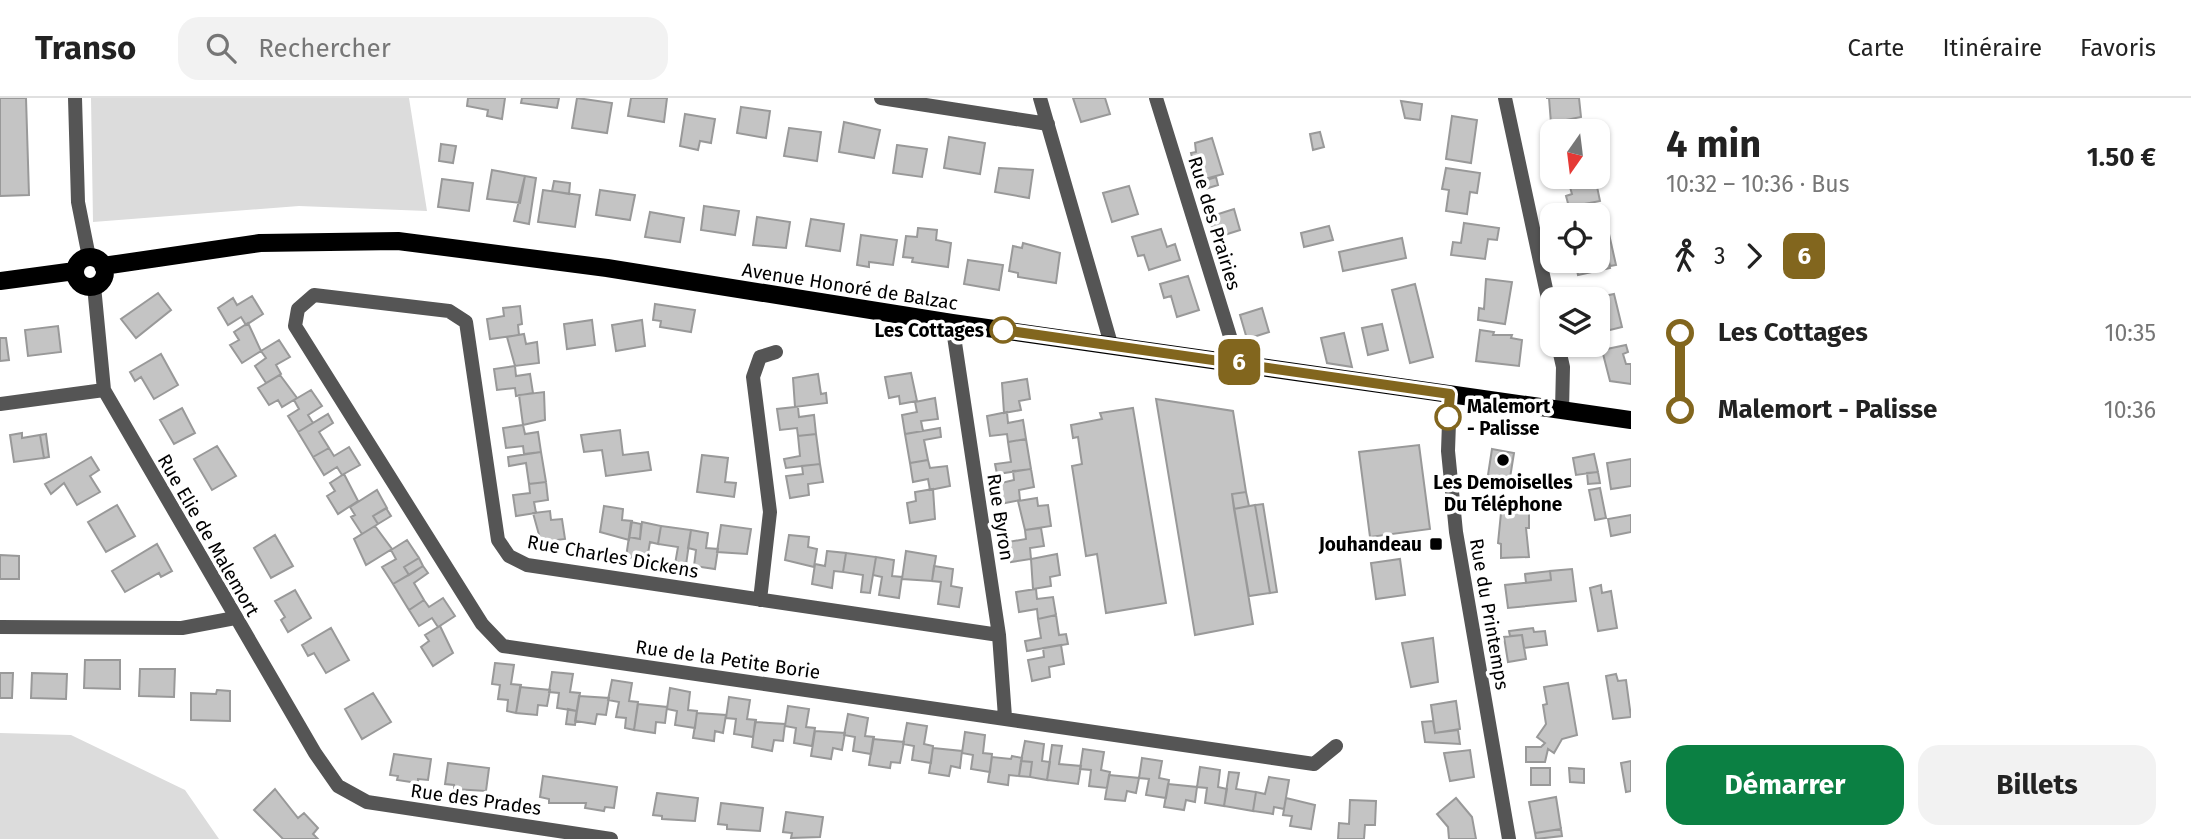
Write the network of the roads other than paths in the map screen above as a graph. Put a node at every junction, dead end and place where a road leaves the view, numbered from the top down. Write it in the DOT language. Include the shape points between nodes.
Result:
graph roads {
  1 [pos="75,98"];
  2 [pos="881,98"];
  3 [pos="1040,98"];
  4 [pos="1156,98"];
  5 [pos="1505,98"];
  6 [pos="1048,124"];
  7 [pos="96,261"];
  8 [pos="75,271"];
  9 [pos="0,281"];
  10 [pos="94,286"];
  11 [pos="1546,287"];
  12 [pos="298,309"];
  13 [pos="952,323"];
  14 [pos="1111,344"];
  15 [pos="776,352"];
  16 [pos="1561,357"];
  17 [pos="1234,361"];
  18 [pos="104,390"];
  19 [pos="1450,394"];
  20 [pos="0,404"];
  21 [pos="1562,410"];
  22 [pos="1631,420"];
  23 [pos="760,600"];
  24 [pos="235,618"];
  25 [pos="0,627"];
  26 [pos="999,635"];
  27 [pos="1004,718"];
  28 [pos="1336,746"];
  29 [pos="338,786"];
  30 [pos="611,839"];
  31 [pos="1509,839"];
  1 -- 7 [label="street" via="78,202"];
  2 -- 6 [label="street"];
  3 -- 6 [label="street"];
  4 -- 17 [label="street, Rue des Prairies"];
  5 -- 11 [label="street"];
  6 -- 14 [label="street"];
  7 -- 8 [label="main road" via="82,259"];
  7 -- 10 [label="main road" via="104,277"];
  7 -- 13 [label="main road, Avenue Honoré de Balzac" via="253,243 398,241 607,268"];
  8 -- 9 [label="main road"];
  8 -- 10 [label="main road" via="80,284"];
  10 -- 18 [label="street, Rue Elie de Malemort"];
  12 -- 23 [label="street, Rue Charles Dickens" via="314,295 449,311 466,321 498,540 509,556 527,565"];
  12 -- 27 [label="street, Rue de la Petite Borie" via="295,326 482,624 503,646"];
  13 -- 14 [label="main road, Avenue Honoré de Balzac"];
  13 -- 26 [label="street, Rue Byron"];
  14 -- 17 [label="main road, Avenue Honoré de Balzac"];
  15 -- 23 [label="street" via="760,357 752,377 770,512"];
  16 -- 21 [label="street"];
  17 -- 19 [label="main road, Avenue Honoré de Balzac"];
  18 -- 20 [label="street"];
  18 -- 24 [label="street, Rue Elie de Malemort"];
  19 -- 21 [label="main road, Avenue Honoré de Balzac"];
  19 -- 31 [label="street, Rue du Printemps" via="1448,451 1456,532"];
  21 -- 22 [label="main road, Avenue Honoré de Balzac"];
  23 -- 26 [label="street, Rue Charles Dickens"];
  24 -- 25 [label="street" via="182,628"];
  24 -- 29 [label="street, Rue Elie de Malemort"];
  26 -- 27 [label="street, Rue Byron"];
  27 -- 28 [label="street, Rue de la Petite Borie" via="1314,764"];
  29 -- 30 [label="street, Rue des Prades" via="367,802"];
}
